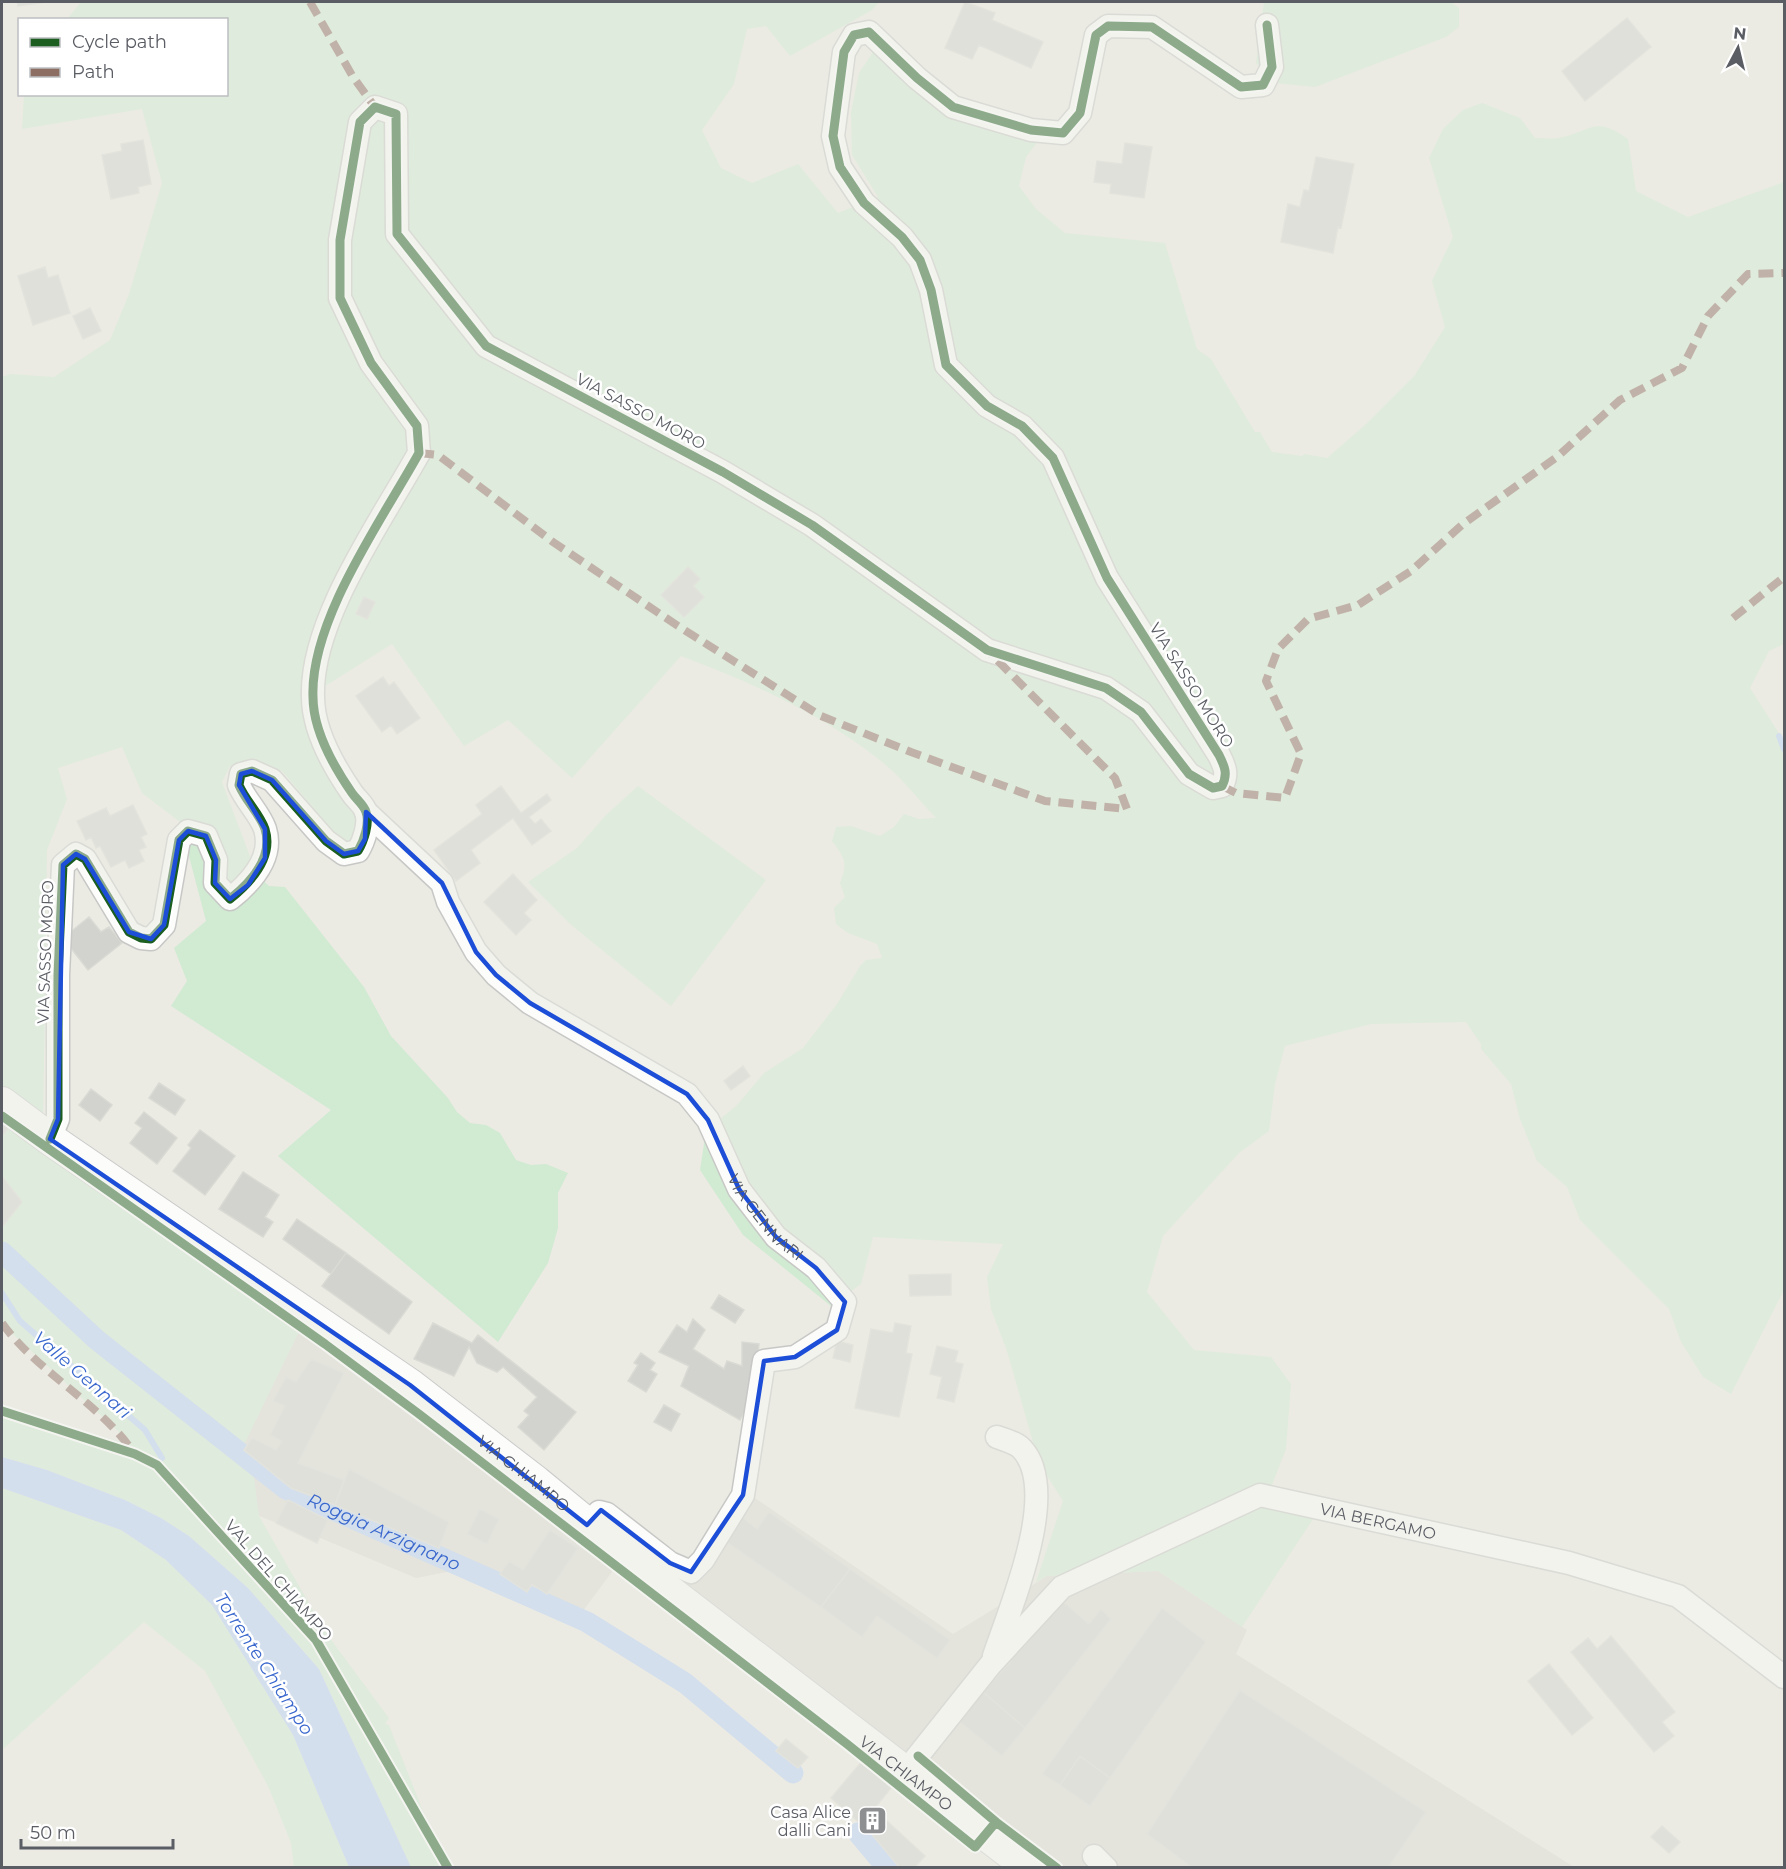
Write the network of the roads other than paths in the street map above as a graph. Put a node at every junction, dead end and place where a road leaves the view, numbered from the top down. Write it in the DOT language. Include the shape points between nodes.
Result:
graph roads {
  1 [pos="1267,25"];
  2 [pos="366,812"];
  3 [pos="2,1103"];
  4 [pos="50,1139"];
  5 [pos="998,1437"];
  6 [pos="587,1525"];
  7 [pos="991,1664"];
  8 [pos="1785,1677"];
  9 [pos="905,1772"];
  10 [pos="1030,1868"];
  1 -- 2 [label="street, VIA SASSO MORO" via="1272,67 1263,85 1241,87 1152,27 1108,26 1096,35 1080,113 1063,133 1031,130 953,107 869,32 854,35 844,52 833,136 840,167 864,203 902,237 920,260 931,290 946,365 987,405 1022,426 1053,458 1107,578 1219,755 1226,769 1222,786 1203,785 1189,774 1141,712 1106,688 987,650 812,525 723,472 486,346 397,234 396,114 375,107 360,122 340,240 340,298 371,363 417,426 419,453 336,600 314,668 312,700 327,749"];
  2 -- 4 [label="street, VIA SASSO MORO" via="365,839 358,851 344,854 326,841 272,780 252,771 241,774 238,785 265,829 265,858 248,885 230,899 215,883 216,860 206,836 188,831 179,840 164,925 151,939 129,932 85,859 76,854 63,865 58,1119"];
  2 -- 6 [label="street, VIA GENNARI" via="442,883 448,902 476,952 496,975 530,1003 687,1094 708,1120 739,1189 776,1237 816,1268 845,1302 837,1330 795,1357 765,1361 743,1495 703,1560 691,1572 670,1563 607,1514 599,1512"];
  3 -- 4 [label="main road, VIA CHIAMPO"];
  4 -- 6 [label="main road, VIA CHIAMPO" via="410,1385"];
  5 -- 7 [label="street, VIA BERGAMO" via="1021,1448 1033,1468 1038,1497 1024,1568"];
  6 -- 9 [label="main road, VIA CHIAMPO"];
  7 -- 8 [label="street, VIA BERGAMO" via="1062,1587 1260,1495 1569,1563 1678,1596"];
  7 -- 9 [label="street, VIA BERGAMO"];
  9 -- 10 [label="main road, VIA CHIAMPO"];
}
